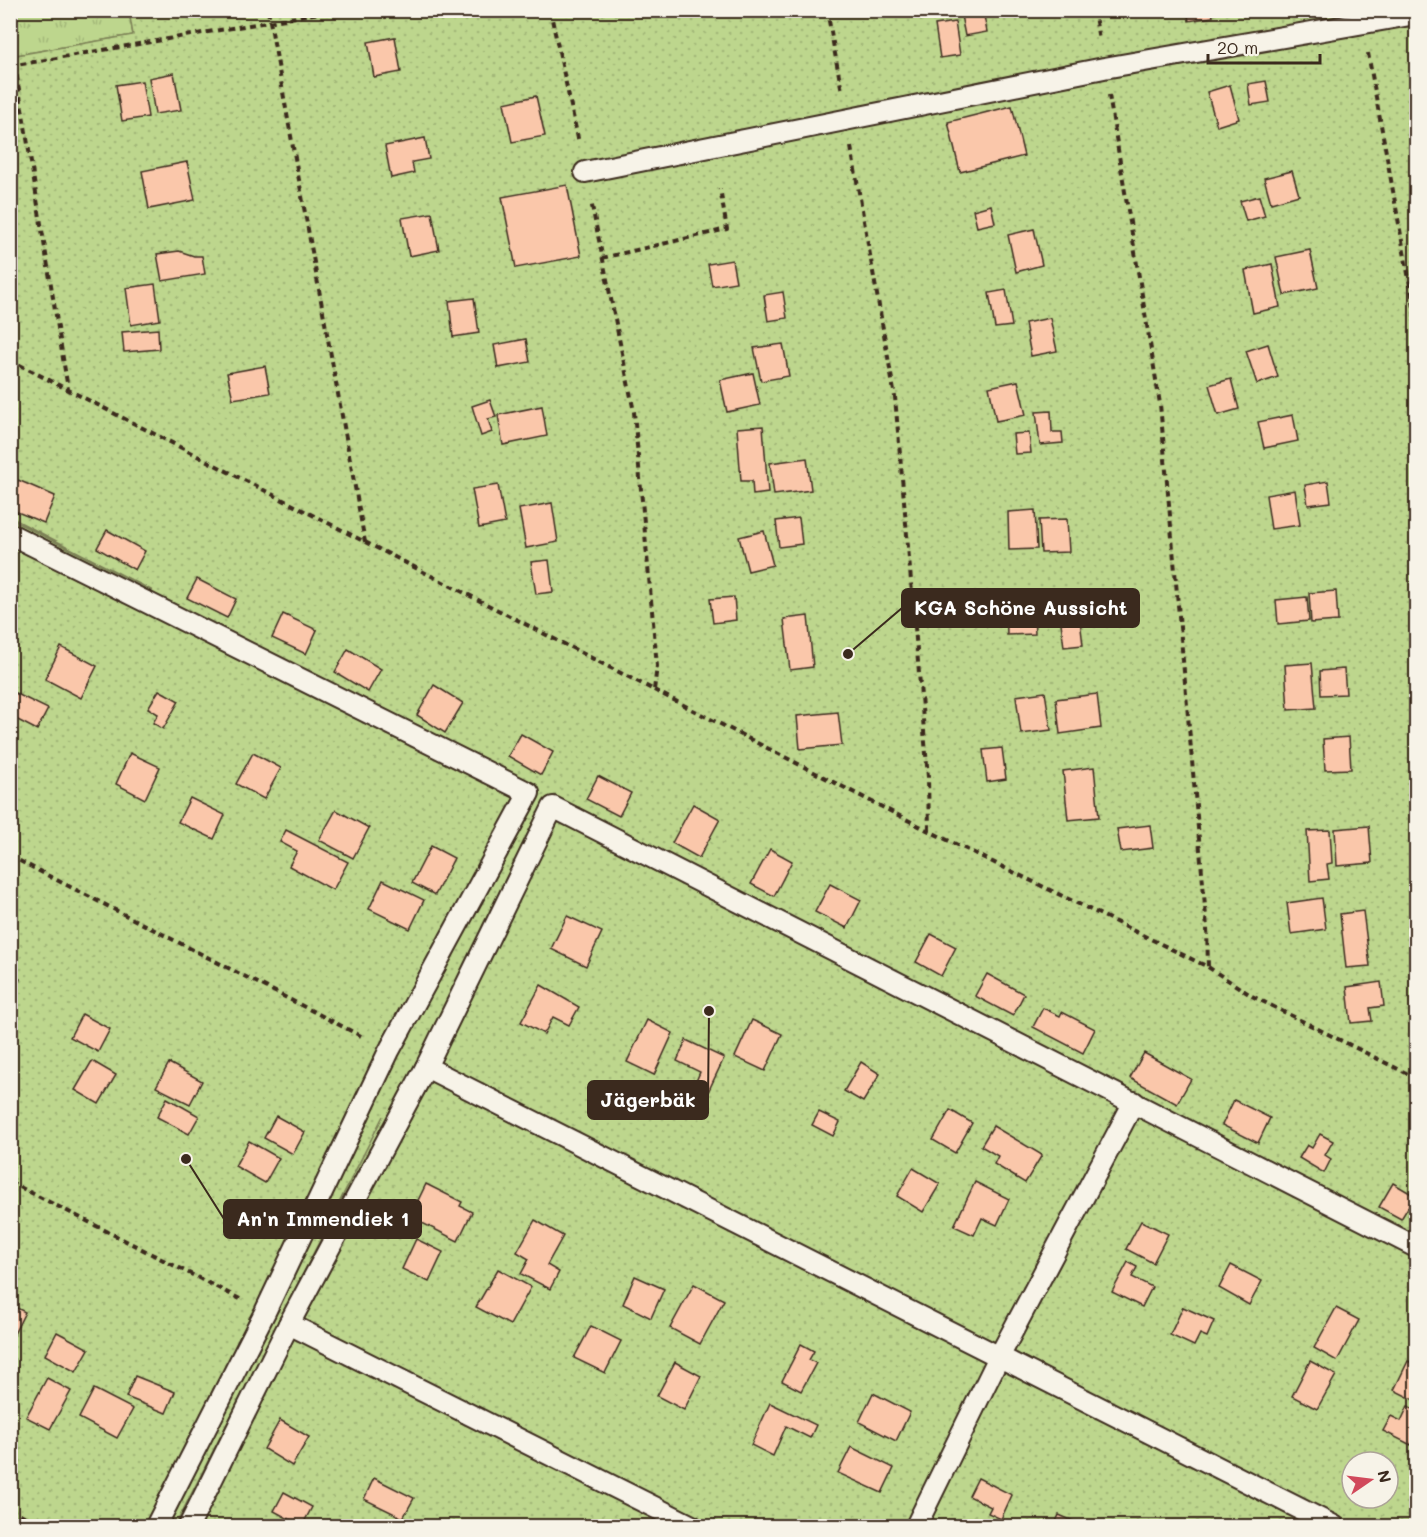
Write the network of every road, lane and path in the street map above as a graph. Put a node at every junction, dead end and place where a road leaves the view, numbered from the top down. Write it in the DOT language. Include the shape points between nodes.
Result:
graph roads {
  1 [pos="268,10"];
  2 [pos="337,10"];
  3 [pos="550,10"];
  4 [pos="827,10"];
  5 [pos="1094,10"];
  6 [pos="1416,14"];
  7 [pos="270,23"];
  8 [pos="1362,24"];
  9 [pos="13,66"];
  10 [pos="1104,68"];
  11 [pos="846,118"];
  12 [pos="585,172"];
  13 [pos="720,189"];
  14 [pos="602,258"];
  15 [pos="1416,337"];
  16 [pos="10,360"];
  17 [pos="69,389"];
  18 [pos="10,534"];
  19 [pos="365,543"];
  20 [pos="654,690"];
  21 [pos="929,831"];
  22 [pos="10,856"];
  23 [pos="1208,967"];
  24 [pos="389,1050"];
  25 [pos="426,1067"];
  26 [pos="1416,1078"];
  27 [pos="1134,1102"];
  28 [pos="10,1182"];
  29 [pos="1416,1246"];
  30 [pos="265,1312"];
  31 [pos="289,1324"];
  32 [pos="999,1357"];
  33 [pos="10,1509"];
  34 [pos="44,1527"];
  35 [pos="156,1527"];
  36 [pos="189,1527"];
  37 [pos="692,1527"];
  38 [pos="916,1527"];
  39 [pos="1334,1527"];
  1 -- 7 [label="path"];
  2 -- 7 [label="path"];
  3 -- 12 [label="path"];
  4 -- 11 [label="path"];
  5 -- 10 [label="path"];
  6 -- 8 [label="lane"];
  7 -- 9 [label="path"];
  7 -- 19 [label="path"];
  8 -- 10 [label="lane"];
  8 -- 15 [label="path" via="1414,307"];
  9 -- 17 [label="path"];
  10 -- 11 [label="lane"];
  10 -- 23 [label="path" via="1160,404"];
  11 -- 12 [label="lane"];
  11 -- 21 [label="path" via="895,397 928,777"];
  12 -- 14 [label="path"];
  13 -- 14 [label="path" via="726,229"];
  14 -- 20 [label="path" via="634,412 657,666"];
  16 -- 17 [label="path"];
  17 -- 19 [label="path"];
  18 -- 24 [label="lane" via="529,793"];
  19 -- 20 [label="path"];
  20 -- 21 [label="path"];
  21 -- 23 [label="path"];
  22 -- 24 [label="path"];
  23 -- 26 [label="path" via="1251,996"];
  24 -- 30 [label="lane"];
  25 -- 27 [label="lane" via="553,807"];
  25 -- 31 [label="lane"];
  25 -- 32 [label="lane"];
  27 -- 29 [label="lane"];
  27 -- 32 [label="lane"];
  28 -- 30 [label="path"];
  30 -- 35 [label="lane"];
  31 -- 36 [label="lane"];
  31 -- 37 [label="lane"];
  32 -- 38 [label="lane"];
  32 -- 39 [label="lane"];
  33 -- 34 [label="path"];
}
